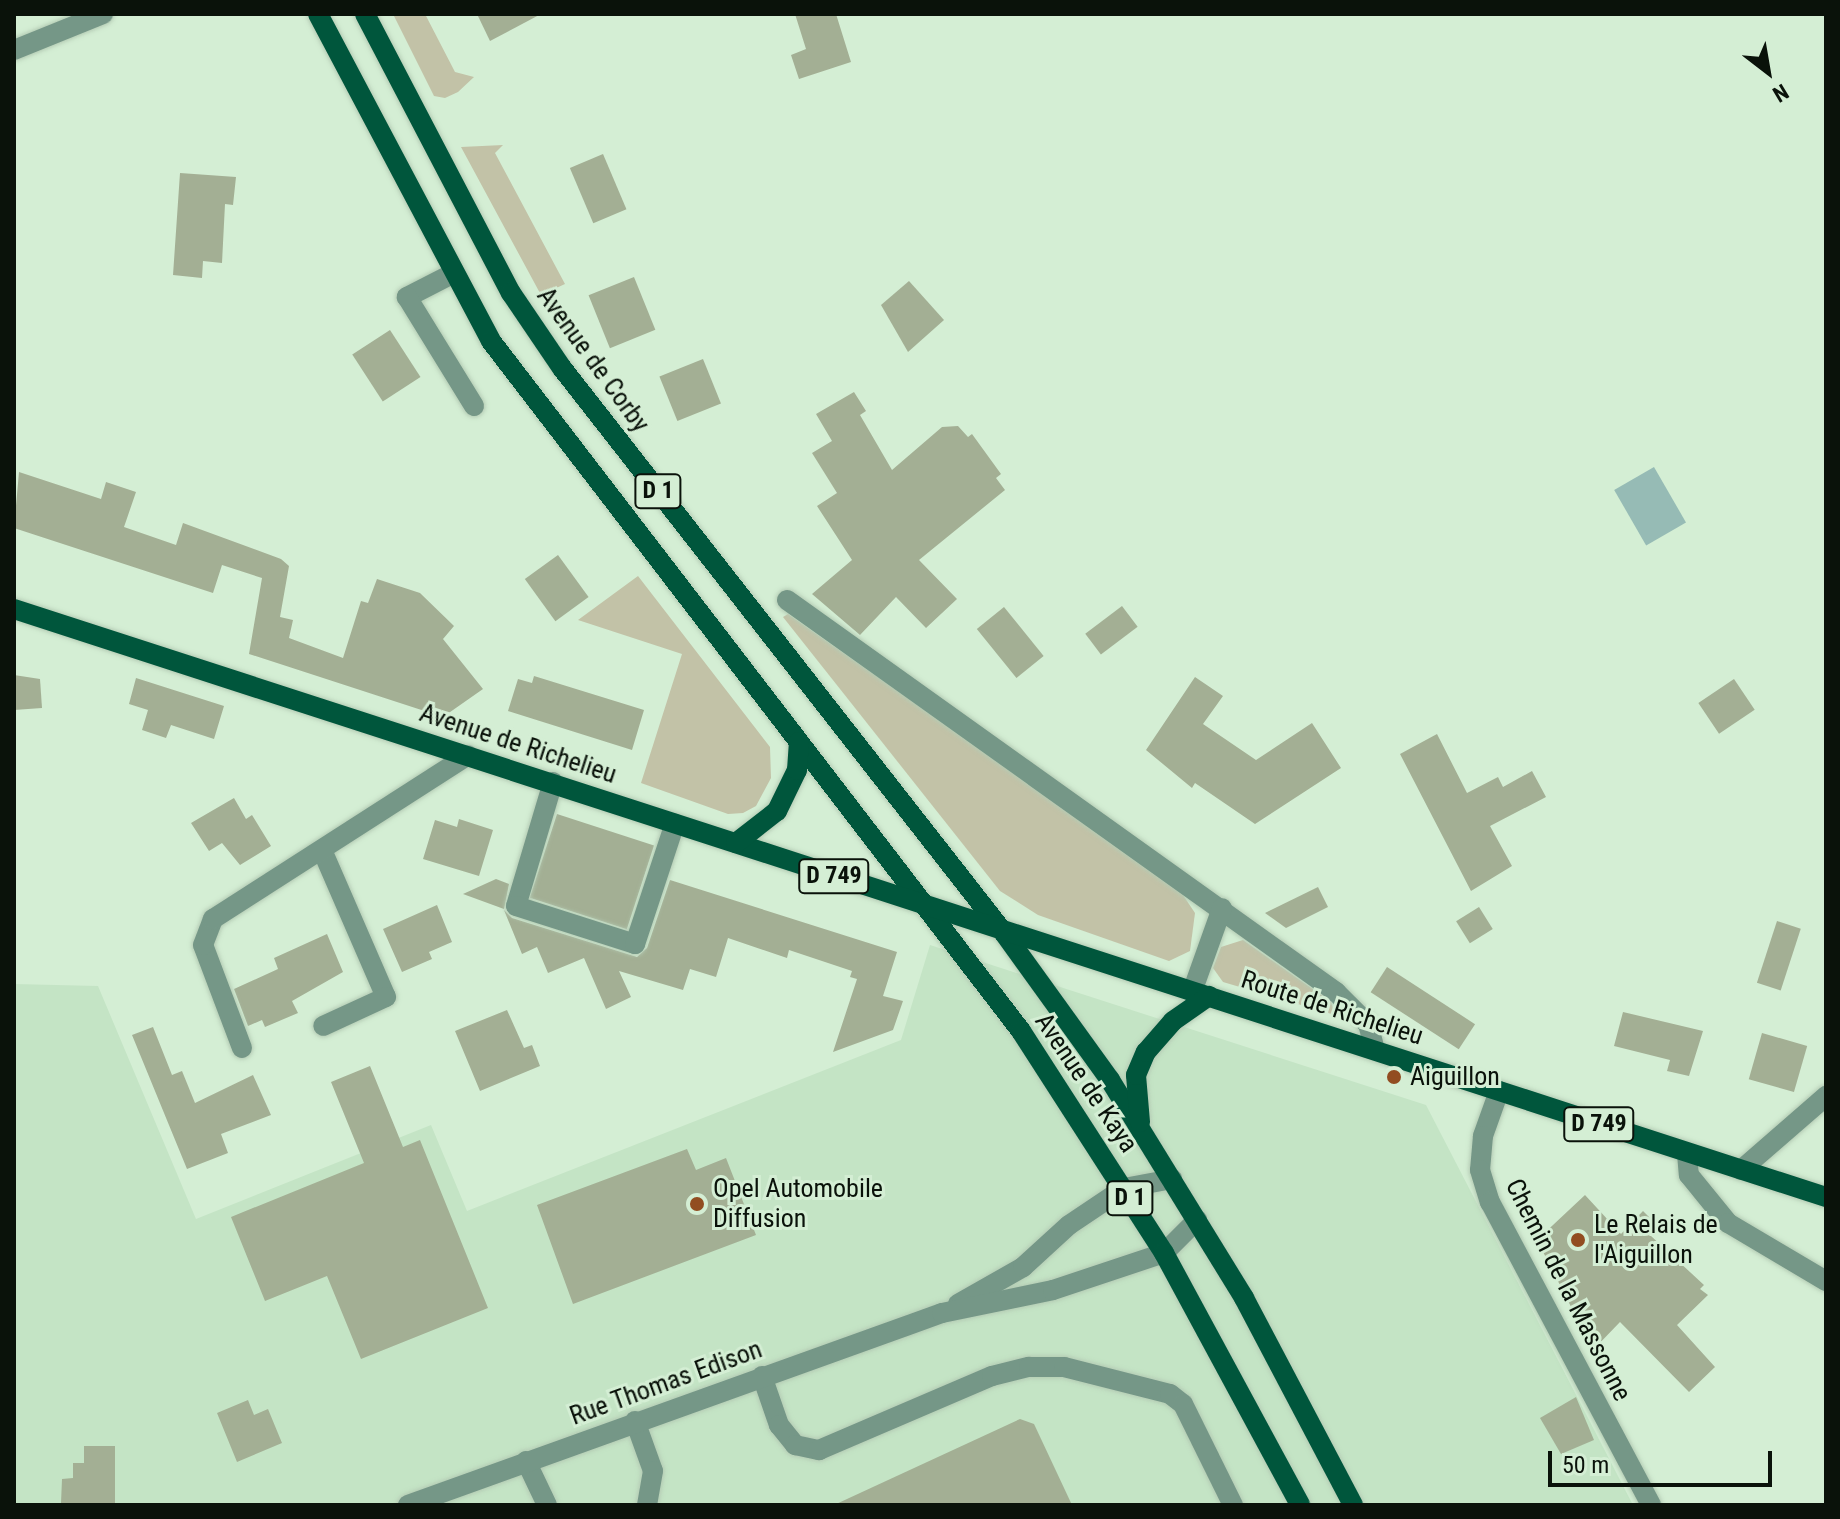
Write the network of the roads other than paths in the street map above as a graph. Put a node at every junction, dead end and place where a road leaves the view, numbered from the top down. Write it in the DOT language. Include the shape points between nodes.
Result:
graph roads {
  1 [pos="318,14"];
  2 [pos="365,14"];
  3 [pos="95,15"];
  4 [pos="14,50"];
  5 [pos="452,274"];
  6 [pos="474,406"];
  7 [pos="787,600"];
  8 [pos="14,609"];
  9 [pos="799,742"];
  10 [pos="468,755"];
  11 [pos="553,782"];
  12 [pos="675,823"];
  13 [pos="736,843"];
  14 [pos="322,850"];
  15 [pos="1222,908"];
  16 [pos="931,909"];
  17 [pos="1004,933"];
  18 [pos="1200,994"];
  19 [pos="323,1026"];
  20 [pos="1374,1047"];
  21 [pos="242,1048"];
  22 [pos="1499,1091"];
  23 [pos="1826,1096"];
  24 [pos="1141,1130"];
  25 [pos="1687,1154"];
  26 [pos="1741,1170"];
  27 [pos="1172,1179"];
  28 [pos="1124,1188"];
  29 [pos="1826,1197"];
  30 [pos="1197,1220"];
  31 [pos="1164,1253"];
  32 [pos="1826,1281"];
  33 [pos="942,1313"];
  34 [pos="762,1376"];
  35 [pos="635,1421"];
  36 [pos="526,1461"];
  37 [pos="408,1505"];
  38 [pos="547,1505"];
  39 [pos="647,1505"];
  40 [pos="1233,1505"];
  41 [pos="1300,1505"];
  42 [pos="1353,1505"];
  43 [pos="1651,1505"];
  1 -- 5 [label="main road, D 1"];
  2 -- 17 [label="main road, Avenue de Corby / D 1" via="511,293 562,368"];
  3 -- 4 [label="street"];
  5 -- 6 [label="street" via="407,297"];
  5 -- 9 [label="main road, D 1" via="527,393"];
  7 -- 15 [label="street"];
  8 -- 10 [label="main road, Avenue de Richelieu"];
  9 -- 13 [label="main road" via="797,770 777,811"];
  9 -- 16 [label="main road, D 1"];
  10 -- 11 [label="main road, Avenue de Richelieu"];
  10 -- 14 [label="street"];
  11 -- 12 [label="main road, Avenue de Richelieu"];
  11 -- 12 [label="street" via="516,906 635,944"];
  12 -- 13 [label="main road, Avenue de Richelieu"];
  13 -- 16 [label="main road, Avenue de Richelieu / D 749"];
  14 -- 19 [label="street" via="386,997"];
  14 -- 21 [label="street" via="213,919 203,945"];
  15 -- 18 [label="street"];
  15 -- 20 [label="street" via="1336,992 1368,1024"];
  16 -- 17 [label="main road, Avenue de Richelieu / D 749"];
  16 -- 28 [label="main road, Avenue de Kaya / D 1" via="1021,1031"];
  17 -- 18 [label="main road, Route de Richelieu / D 749"];
  17 -- 24 [label="main road, Avenue de Kaya / D 1"];
  18 -- 20 [label="main road, Route de Richelieu / D 749"];
  18 -- 24 [label="main road" via="1146,1052 1136,1075"];
  20 -- 22 [label="main road, Route de Richelieu / D 749"];
  22 -- 25 [label="main road, Route de Richelieu / D 749"];
  22 -- 43 [label="street, Chemin de la Massonne" via="1483,1136 1480,1170 1490,1202"];
  23 -- 26 [label="street"];
  24 -- 27 [label="main road, Avenue de Kaya / D 1"];
  25 -- 26 [label="main road, Route de Richelieu / D 749"];
  25 -- 32 [label="street" via="1689,1175 1728,1223"];
  26 -- 29 [label="main road, Route de Richelieu / D 749"];
  27 -- 28 [label="street, Rue Thomas Edison"];
  27 -- 30 [label="main road, Avenue de Kaya / D 1"];
  28 -- 31 [label="main road, Avenue de Kaya / D 1"];
  28 -- 33 [label="street, Rue Thomas Edison" via="1069,1225 1023,1267"];
  30 -- 31 [label="street, Rue Thomas Edison"];
  30 -- 42 [label="main road, Avenue de Kaya / D 1"];
  31 -- 33 [label="street, Rue Thomas Edison" via="1053,1290"];
  31 -- 41 [label="main road, Avenue de Kaya / D 1"];
  33 -- 34 [label="street, Rue Thomas Edison"];
  34 -- 35 [label="street, Rue Thomas Edison"];
  34 -- 40 [label="street" via="779,1425 795,1445 819,1450 992,1376 1029,1367 1064,1367 1170,1394 1183,1404"];
  35 -- 36 [label="street, Rue Thomas Edison"];
  35 -- 39 [label="street" via="653,1471"];
  36 -- 37 [label="street, Rue Thomas Edison"];
  36 -- 38 [label="street"];
}
